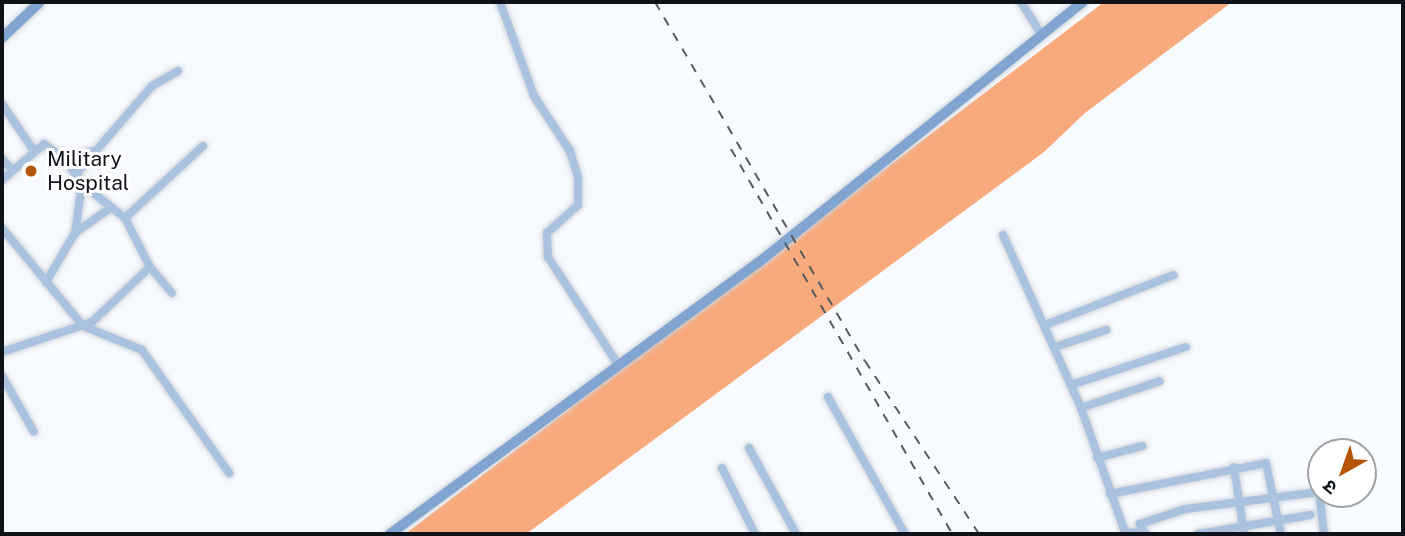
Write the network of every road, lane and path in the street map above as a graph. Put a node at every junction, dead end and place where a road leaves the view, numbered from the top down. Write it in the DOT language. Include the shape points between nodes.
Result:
graph roads {
  1 [pos="40,2"];
  2 [pos="500,2"];
  3 [pos="1021,2"];
  4 [pos="1083,2"];
  5 [pos="1041,35"];
  6 [pos="2,38"];
  7 [pos="178,71"];
  8 [pos="2,104"];
  9 [pos="203,146"];
  10 [pos="32,148"];
  11 [pos="93,151"];
  12 [pos="2,159"];
  13 [pos="65,159"];
  14 [pos="11,169"];
  15 [pos="76,174"];
  16 [pos="2,180"];
  17 [pos="82,184"];
  18 [pos="109,209"];
  19 [pos="125,218"];
  20 [pos="2,228"];
  21 [pos="75,233"];
  22 [pos="1003,235"];
  23 [pos="150,268"];
  24 [pos="1174,275"];
  25 [pos="46,282"];
  26 [pos="172,293"];
  27 [pos="1045,325"];
  28 [pos="83,326"];
  29 [pos="1106,330"];
  30 [pos="1186,346"];
  31 [pos="1055,347"];
  32 [pos="2,352"];
  33 [pos="618,366"];
  34 [pos="2,376"];
  35 [pos="1160,381"];
  36 [pos="1071,385"];
  37 [pos="828,397"];
  38 [pos="1081,408"];
  39 [pos="34,432"];
  40 [pos="1142,446"];
  41 [pos="749,448"];
  42 [pos="1097,458"];
  43 [pos="1234,467"];
  44 [pos="723,468"];
  45 [pos="229,473"];
  46 [pos="1110,494"];
  47 [pos="1274,496"];
  48 [pos="1238,499"];
  49 [pos="1310,515"];
  50 [pos="1279,519"];
  51 [pos="1242,524"];
  52 [pos="1145,533"];
  53 [pos="390,534"];
  54 [pos="755,534"];
  55 [pos="796,534"];
  56 [pos="905,534"];
  57 [pos="1198,534"];
  58 [pos="1244,534"];
  59 [pos="1281,534"];
  60 [pos="1324,534"];
  1 -- 6 [label="street"];
  2 -- 33 [label="street" via="534,96 570,151 578,177 576,209 544,239 548,257"];
  3 -- 5 [label="street"];
  4 -- 5 [label="street"];
  5 -- 33 [label="street" via="758,263"];
  7 -- 11 [label="street" via="152,86"];
  8 -- 10 [label="street"];
  9 -- 19 [label="street"];
  10 -- 13 [label="street" via="44,144"];
  10 -- 14 [label="street"];
  11 -- 13 [label="street"];
  11 -- 15 [label="street"];
  12 -- 14 [label="street"];
  13 -- 15 [label="street"];
  14 -- 16 [label="street"];
  15 -- 17 [label="street"];
  17 -- 18 [label="street"];
  17 -- 21 [label="street"];
  18 -- 19 [label="street"];
  18 -- 21 [label="street"];
  19 -- 23 [label="street"];
  20 -- 25 [label="street"];
  21 -- 25 [label="street"];
  22 -- 27 [label="street"];
  23 -- 26 [label="street"];
  23 -- 28 [label="street"];
  24 -- 27 [label="street"];
  25 -- 28 [label="street"];
  27 -- 31 [label="street"];
  28 -- 32 [label="street"];
  28 -- 45 [label="street" via="142,350"];
  29 -- 31 [label="street"];
  30 -- 36 [label="street"];
  31 -- 36 [label="street"];
  33 -- 53 [label="street"];
  34 -- 39 [label="street"];
  35 -- 38 [label="street"];
  36 -- 38 [label="street"];
  37 -- 56 [label="street"];
  38 -- 42 [label="street"];
  40 -- 42 [label="street"];
  41 -- 55 [label="street"];
  42 -- 46 [label="street"];
  43 -- 46 [label="street"];
  43 -- 47 [label="street" via="1266,463"];
  43 -- 48 [label="street"];
  44 -- 54 [label="street"];
  46 -- 52 [label="street" via="1125,532"];
  47 -- 48 [label="street"];
  47 -- 50 [label="street"];
  47 -- 60 [label="street" via="1319,492"];
  48 -- 51 [label="street"];
  48 -- 52 [label="street" via="1140,524"];
  49 -- 50 [label="street"];
  50 -- 51 [label="street"];
  50 -- 59 [label="street"];
  51 -- 57 [label="street"];
  51 -- 58 [label="street"];
}
